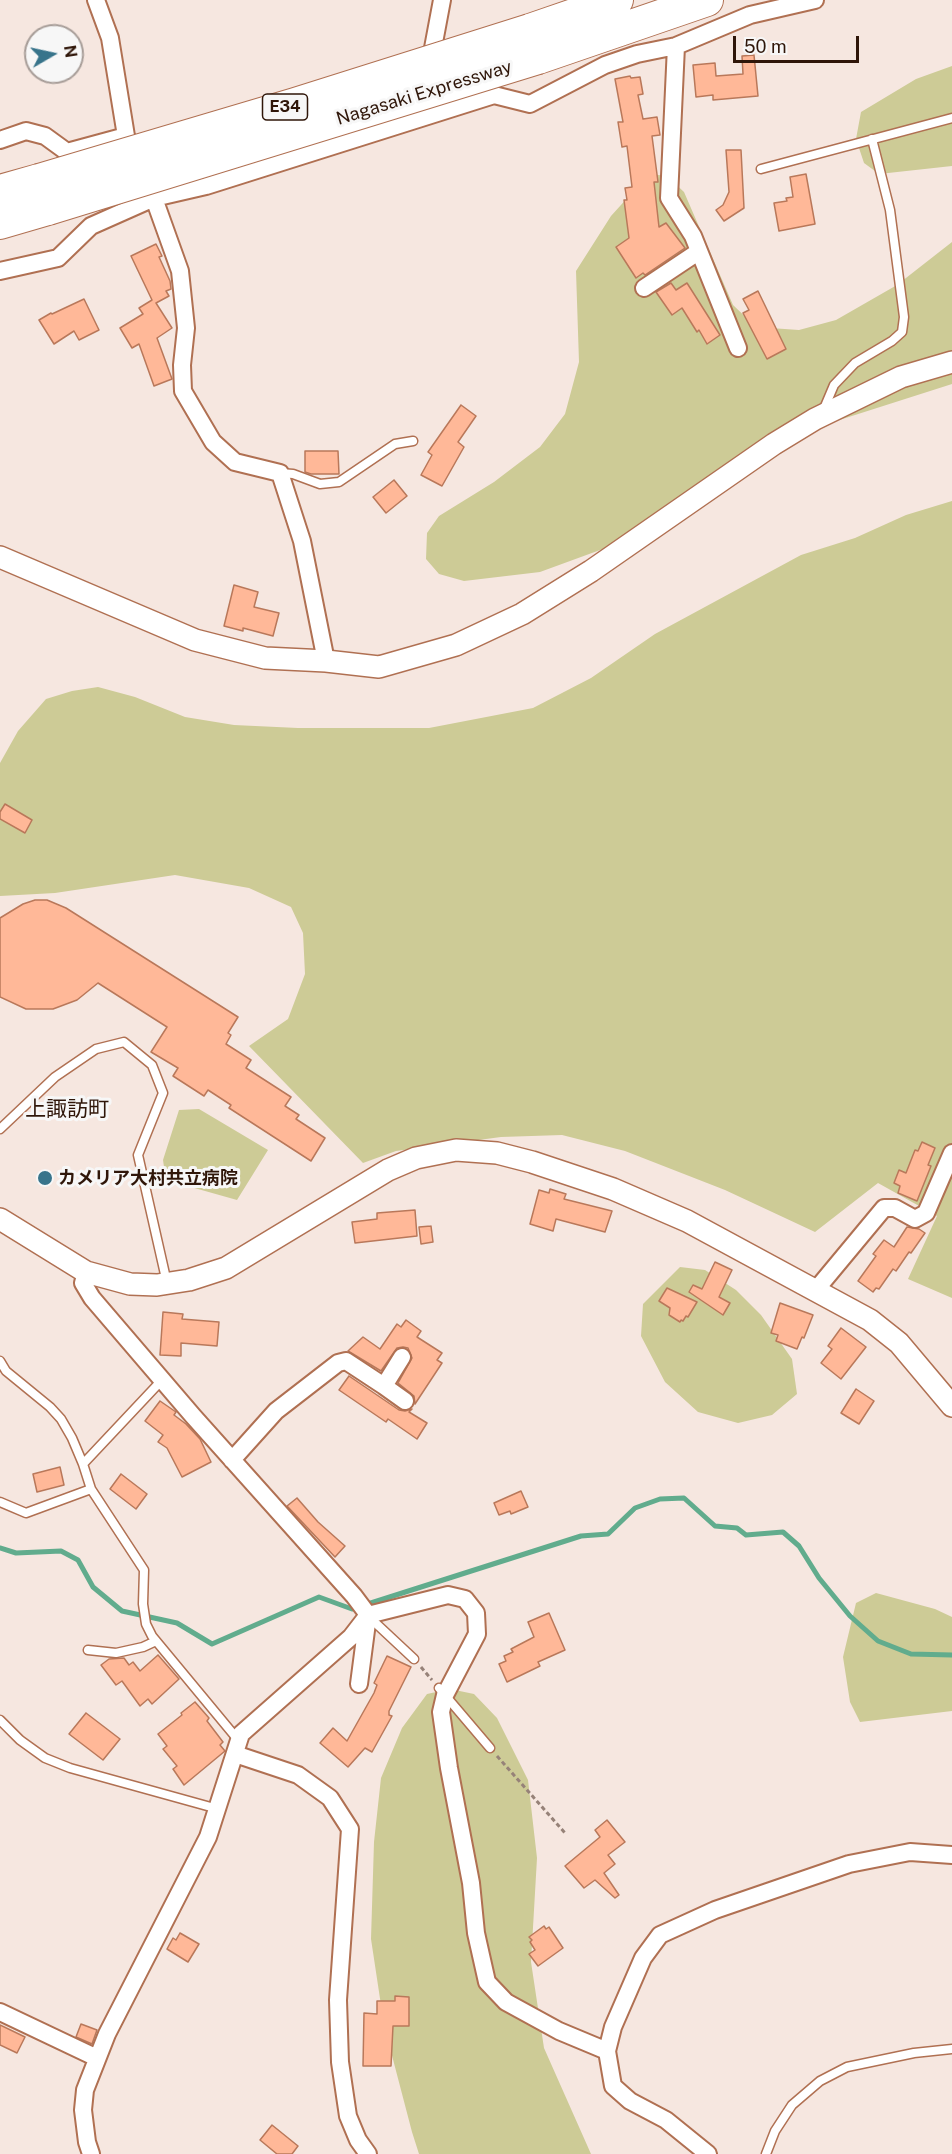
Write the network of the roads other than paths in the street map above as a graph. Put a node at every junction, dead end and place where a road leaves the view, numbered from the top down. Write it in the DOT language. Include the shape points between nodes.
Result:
graph roads {
  1 [pos="96,0"];
  2 [pos="442,0"];
  3 [pos="617,0"];
  4 [pos="707,0"];
  5 [pos="815,0"];
  6 [pos="534,44"];
  7 [pos="676,46"];
  8 [pos="952,118"];
  9 [pos="419,120"];
  10 [pos="126,136"];
  11 [pos="872,139"];
  12 [pos="0,140"];
  13 [pos="761,169"];
  14 [pos="0,191"];
  15 [pos="43,195"];
  16 [pos="154,198"];
  17 [pos="0,223"];
  18 [pos="698,252"];
  19 [pos="0,271"];
  20 [pos="644,288"];
  21 [pos="738,348"];
  22 [pos="952,362"];
  23 [pos="821,416"];
  24 [pos="412,441"];
  25 [pos="280,473"];
  26 [pos="0,557"];
  27 [pos="326,661"];
  28 [pos="0,1129"];
  29 [pos="952,1153"];
  30 [pos="0,1219"];
  31 [pos="86,1272"];
  32 [pos="167,1284"];
  33 [pos="816,1291"];
  34 [pos="402,1357"];
  35 [pos="0,1361"];
  36 [pos="162,1380"];
  37 [pos="384,1386"];
  38 [pos="405,1401"];
  39 [pos="952,1406"];
  40 [pos="232,1460"];
  41 [pos="83,1464"];
  42 [pos="91,1489"];
  43 [pos="0,1502"];
  44 [pos="367,1614"];
  45 [pos="156,1641"];
  46 [pos="88,1650"];
  47 [pos="414,1659"];
  48 [pos="359,1683"];
  49 [pos="442,1691"];
  50 [pos="0,1720"];
  51 [pos="237,1747"];
  52 [pos="490,1748"];
  53 [pos="218,1809"];
  54 [pos="952,1856"];
  55 [pos="0,2012"];
  56 [pos="952,2049"];
  57 [pos="607,2051"];
  58 [pos="97,2058"];
  59 [pos="91,2154"];
  60 [pos="368,2154"];
  61 [pos="708,2154"];
  62 [pos="766,2154"];
  1 -- 10 [label="street" via="110,38"];
  2 -- 9 [label="street"];
  3 -- 6 [label="highway, Nagasaki Expressway / E34"];
  4 -- 6 [label="highway, Nagasaki Expressway / E34"];
  5 -- 7 [label="street" via="750,15"];
  6 -- 15 [label="highway, Nagasaki Expressway / E34, bridge"];
  7 -- 9 [label="street" via="605,64 530,104 494,95"];
  7 -- 18 [label="street" via="669,198 693,236"];
  8 -- 11 [label="lane"];
  9 -- 16 [label="street" via="206,186"];
  10 -- 12 [label="street" via="67,152 45,136 26,131"];
  10 -- 16 [label="street"];
  11 -- 13 [label="lane"];
  11 -- 23 [label="lane" via="890,210 904,317 902,332 855,363 834,385"];
  14 -- 15 [label="highway, Nagasaki Expressway / E34"];
  15 -- 17 [label="highway, Nagasaki Expressway / E34"];
  16 -- 19 [label="street" via="91,226 58,258"];
  16 -- 25 [label="street" via="180,271 186,328 183,391 213,442 235,462"];
  18 -- 20 [label="street"];
  18 -- 21 [label="street"];
  22 -- 23 [label="street" via="901,377"];
  23 -- 27 [label="street" via="774,444 591,572 522,614 456,645 379,667"];
  24 -- 25 [label="lane" via="396,444 339,482 320,484"];
  25 -- 27 [label="street" via="302,542"];
  26 -- 27 [label="street" via="195,640 265,658"];
  28 -- 32 [label="lane" via="55,1077 96,1049 124,1042 152,1065 163,1093 138,1155"];
  29 -- 33 [label="street" via="926,1213 915,1219 896,1208 884,1208"];
  30 -- 31 [label="street"];
  31 -- 32 [label="street" via="130,1284"];
  31 -- 36 [label="street" via="83,1284 92,1298"];
  32 -- 33 [label="street" via="226,1268 388,1170 416,1158 456,1150 497,1153 613,1189 687,1221"];
  33 -- 39 [label="street" via="870,1320 899,1343"];
  34 -- 37 [label="street"];
  35 -- 41 [label="lane" via="6,1371 61,1419"];
  36 -- 40 [label="street"];
  36 -- 41 [label="lane"];
  37 -- 38 [label="street"];
  37 -- 40 [label="street" via="346,1361 338,1363 276,1411"];
  40 -- 44 [label="street"];
  41 -- 42 [label="lane"];
  42 -- 43 [label="lane" via="26,1514"];
  42 -- 45 [label="lane" via="144,1570 146,1624"];
  44 -- 47 [label="lane"];
  44 -- 48 [label="street"];
  44 -- 49 [label="street" via="448,1595 465,1599 476,1613 477,1634"];
  44 -- 51 [label="street" via="351,1637 242,1734"];
  45 -- 46 [label="lane" via="116,1653"];
  45 -- 51 [label="lane"];
  49 -- 52 [label="lane"];
  49 -- 57 [label="street" via="449,1768 471,1883 476,1933 488,1982 506,2002"];
  50 -- 53 [label="lane" via="45,1758"];
  51 -- 53 [label="street"];
  51 -- 60 [label="street" via="298,1775 330,1798 350,1829 338,2000 340,2062 348,2116"];
  53 -- 58 [label="street" via="208,1837"];
  54 -- 57 [label="street" via="910,1852 849,1864 716,1910 660,1935 634,1977 612,2027"];
  55 -- 58 [label="street"];
  56 -- 62 [label="lane" via="847,2067 820,2081 792,2105"];
  57 -- 61 [label="street" via="613,2086 630,2101 666,2120"];
  58 -- 59 [label="street" via="85,2090 83,2110"];
}
